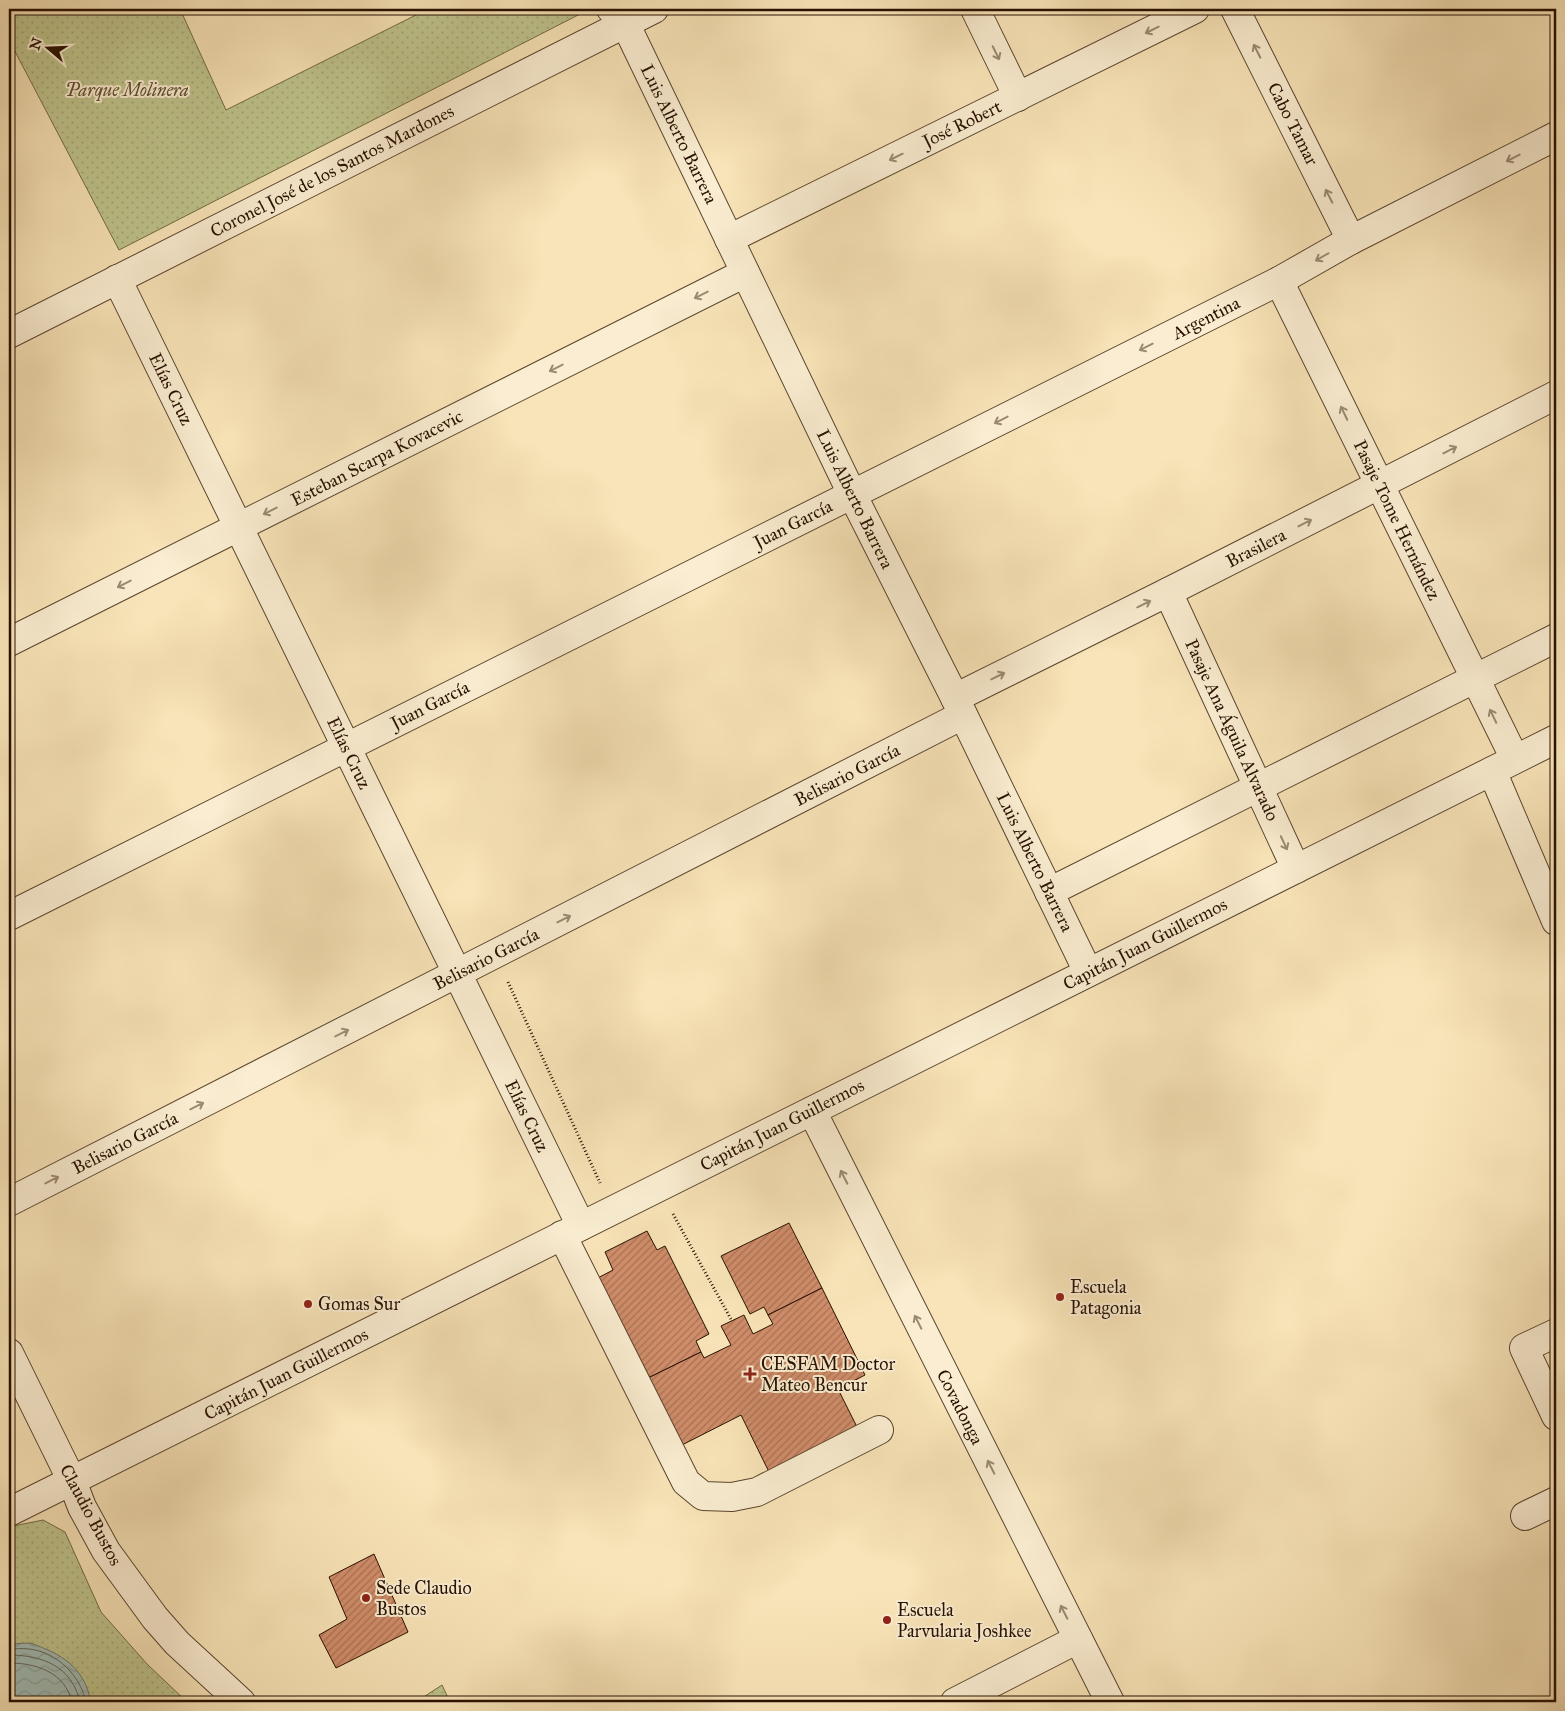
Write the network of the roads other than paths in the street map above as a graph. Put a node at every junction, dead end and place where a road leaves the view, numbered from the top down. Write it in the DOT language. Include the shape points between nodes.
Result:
graph roads {
  1 [pos="654,9"];
  2 [pos="975,9"];
  3 [pos="1195,9"];
  4 [pos="1236,9"];
  5 [pos="618,16"];
  6 [pos="1018,96"];
  7 [pos="1556,136"];
  8 [pos="729,239"];
  9 [pos="1351,240"];
  10 [pos="745,273"];
  11 [pos="117,279"];
  12 [pos="1279,281"];
  13 [pos="9,334"];
  14 [pos="1556,395"];
  15 [pos="1380,485"];
  16 [pos="852,494"];
  17 [pos="238,527"];
  18 [pos="1168,592"];
  19 [pos="1556,638"];
  20 [pos="9,642"];
  21 [pos="1475,678"];
  22 [pos="959,706"];
  23 [pos="1556,739"];
  24 [pos="346,748"];
  25 [pos="1504,765"];
  26 [pos="1258,787"];
  27 [pos="1296,869"];
  28 [pos="1049,892"];
  29 [pos="9,916"];
  30 [pos="1556,921"];
  31 [pos="1088,972"];
  32 [pos="457,974"];
  33 [pos="812,1111"];
  34 [pos="9,1202"];
  35 [pos="572,1231"];
  36 [pos="1556,1333"];
  37 [pos="9,1353"];
  38 [pos="1556,1416"];
  39 [pos="879,1430"];
  40 [pos="72,1481"];
  41 [pos="1556,1501"];
  42 [pos="9,1512"];
  43 [pos="1525,1516"];
  44 [pos="1078,1639"];
  45 [pos="241,1702"];
  46 [pos="955,1702"];
  47 [pos="1110,1702"];
  1 -- 5 [label="street, Coronel José de los Santos Mardones"];
  2 -- 6 [label="street, one-way"];
  3 -- 6 [label="street, José Robert, one-way"];
  9 -- 4 [label="street, Cabo Tamar, one-way"];
  5 -- 8 [label="street, Luis Alberto Barrera"];
  5 -- 11 [label="street, Coronel José de los Santos Mardones"];
  6 -- 8 [label="street, José Robert, one-way"];
  7 -- 9 [label="street, Argentina, one-way"];
  8 -- 10 [label="street, Luis Alberto Barrera"];
  9 -- 12 [label="street, Argentina, one-way"];
  10 -- 16 [label="street, Luis Alberto Barrera"];
  10 -- 17 [label="street, Esteban Scarpa Kovacevic, one-way"];
  11 -- 13 [label="street, Coronel José de los Santos Mardones"];
  11 -- 17 [label="street, Elías Cruz"];
  15 -- 12 [label="street, Pasaje Tome Hernández, one-way"];
  12 -- 16 [label="street, Argentina, one-way"];
  15 -- 14 [label="street, Brasilera, one-way"];
  18 -- 15 [label="street, Brasilera, one-way"];
  15 -- 21 [label="street, Pasaje Tome Hernández"];
  16 -- 22 [label="street, Luis Alberto Barrera"];
  16 -- 24 [label="street, Juan García"];
  17 -- 20 [label="street, Esteban Scarpa Kovacevic, one-way"];
  17 -- 24 [label="street, Elías Cruz"];
  22 -- 18 [label="street, Brasilera, one-way"];
  18 -- 26 [label="street, Pasaje Ana Águila Alvarado"];
  19 -- 21 [label="street"];
  25 -- 21 [label="street, Pasaje Tome Hernández, one-way"];
  21 -- 26 [label="street"];
  22 -- 28 [label="street, Luis Alberto Barrera"];
  32 -- 22 [label="street, Belisario García, one-way"];
  23 -- 25 [label="street, Capitán Juan Guillermos"];
  24 -- 29 [label="street, Juan García"];
  24 -- 32 [label="street, Elías Cruz"];
  25 -- 27 [label="street, Capitán Juan Guillermos"];
  25 -- 30 [label="street, Pasaje Tome Hernández"];
  26 -- 27 [label="street, Pasaje Ana Águila Alvarado, one-way"];
  26 -- 28 [label="street"];
  27 -- 31 [label="street, Capitán Juan Guillermos"];
  28 -- 31 [label="street, Luis Alberto Barrera"];
  31 -- 33 [label="street, Capitán Juan Guillermos"];
  34 -- 32 [label="street, Belisario García, one-way"];
  32 -- 35 [label="street, Elías Cruz"];
  33 -- 35 [label="street, Capitán Juan Guillermos"];
  44 -- 33 [label="street, Covadonga, one-way"];
  35 -- 39 [label="street, Elías Cruz" via="686,1482 703,1496 732,1497 757,1492"];
  35 -- 40 [label="street, Capitán Juan Guillermos"];
  36 -- 38 [label="street" via="1524,1348"];
  37 -- 40 [label="street, Claudio Bustos"];
  40 -- 42 [label="street, Capitán Juan Guillermos"];
  40 -- 45 [label="street, Claudio Bustos" via="82,1508 106,1551 135,1593 177,1643"];
  41 -- 43 [label="street"];
  44 -- 46 [label="street"];
  44 -- 47 [label="street, Covadonga"];
}
